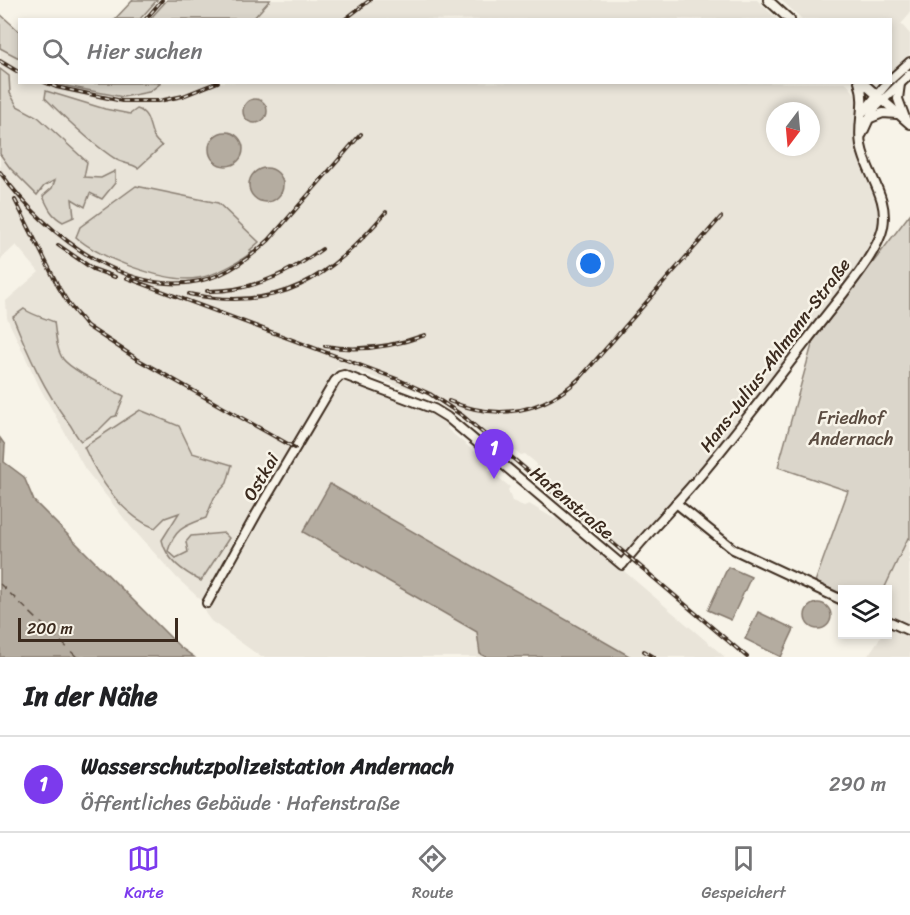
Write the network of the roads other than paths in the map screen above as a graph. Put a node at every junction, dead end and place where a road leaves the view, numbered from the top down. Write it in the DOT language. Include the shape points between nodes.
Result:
graph roads {
  1 [pos="768,0"];
  2 [pos="788,18"];
  3 [pos="910,62"];
  4 [pos="910,74"];
  5 [pos="892,78"];
  6 [pos="901,83"];
  7 [pos="860,84"];
  8 [pos="863,84"];
  9 [pos="887,84"];
  10 [pos="879,97"];
  11 [pos="865,116"];
  12 [pos="905,120"];
  13 [pos="349,376"];
  14 [pos="676,503"];
  15 [pos="622,565"];
  16 [pos="838,598"];
  17 [pos="207,603"];
  18 [pos="892,623"];
  19 [pos="910,631"];
  1 -- 2 [label="street"];
  3 -- 5 [label="street"];
  4 -- 6 [label="street"];
  6 -- 10 [label="street"];
  6 -- 12 [label="street" via="898,99"];
  7 -- 11 [label="street, Hans-Julius-Ahlmann-Straße"];
  8 -- 10 [label="street"];
  9 -- 10 [label="street"];
  10 -- 11 [label="street, Hans-Julius-Ahlmann-Straße"];
  10 -- 12 [label="street"];
  11 -- 12 [label="street" via="883,112"];
  11 -- 14 [label="street, Hans-Julius-Ahlmann-Straße" via="861,141 884,208 879,239 836,303"];
  13 -- 15 [label="street, Hafenstraße" via="447,417"];
  13 -- 17 [label="street, Ostkai" via="340,376 335,381"];
  14 -- 15 [label="street, Hans-Julius-Ahlmann-Straße"];
  14 -- 16 [label="street" via="733,549"];
  18 -- 19 [label="street"];
}
